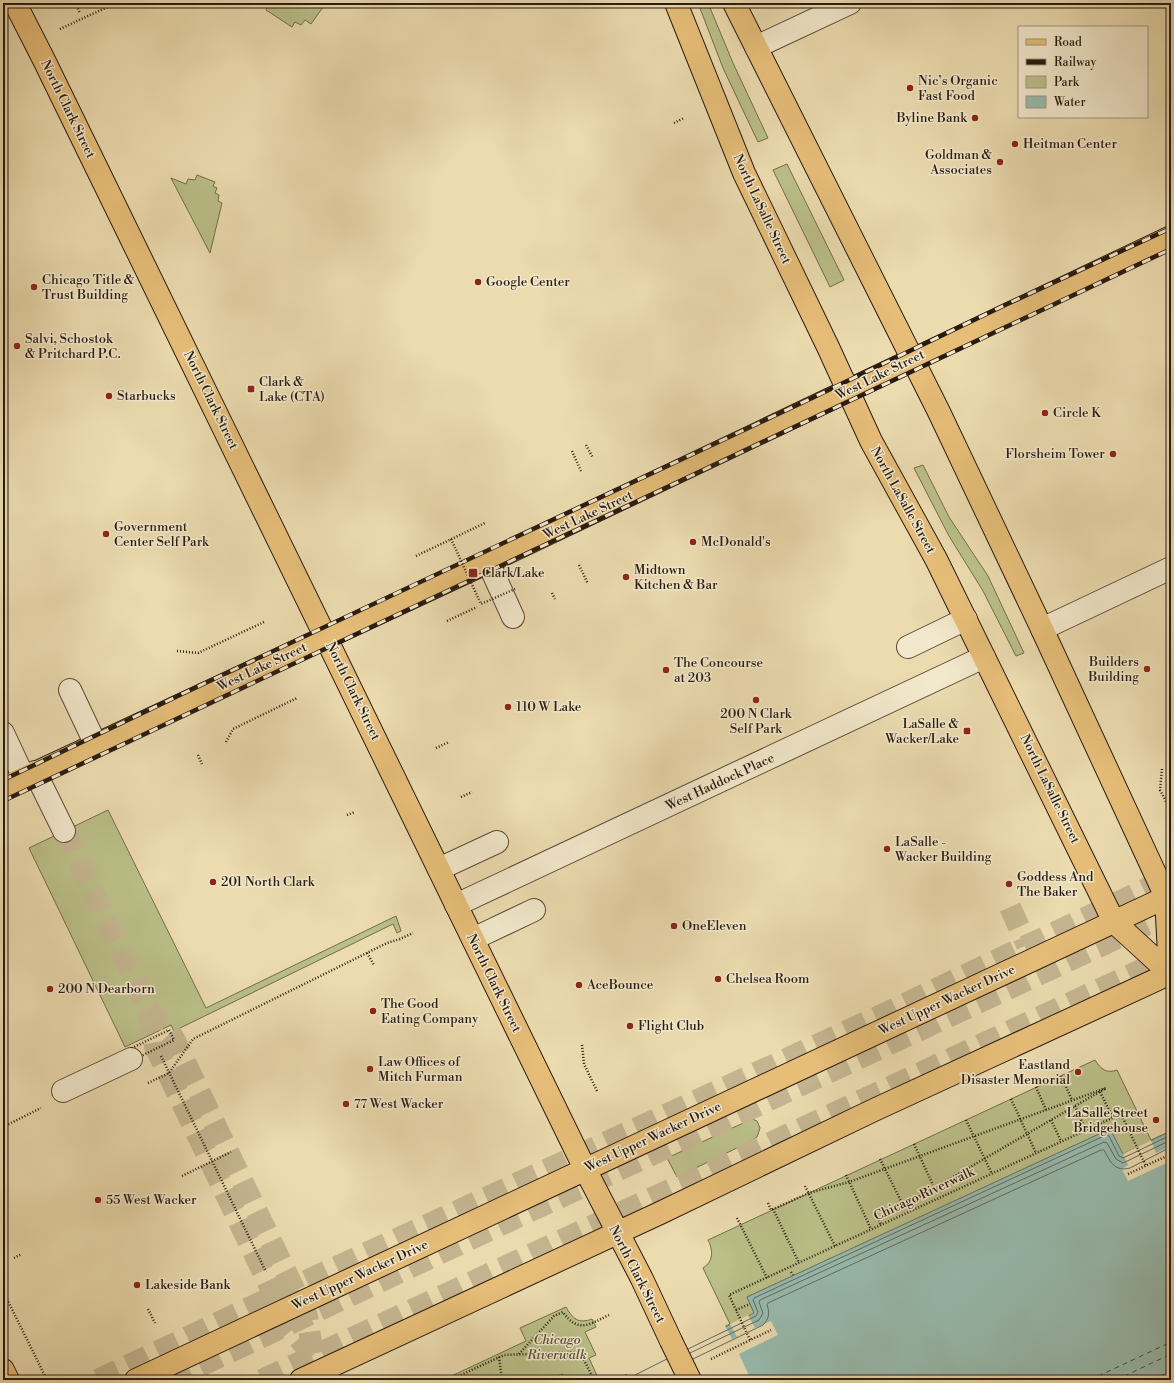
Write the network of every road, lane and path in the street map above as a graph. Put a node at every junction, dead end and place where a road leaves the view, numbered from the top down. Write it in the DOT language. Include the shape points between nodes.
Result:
graph roads {
  1 [pos="75,3"];
  2 [pos="676,3"];
  3 [pos="734,3"];
  4 [pos="850,3"];
  5 [pos="17,8"];
  6 [pos="80,14"];
  7 [pos="756,47"];
  8 [pos="684,118"];
  9 [pos="674,123"];
  10 [pos="1171,237"];
  11 [pos="913,360"];
  12 [pos="848,391"];
  13 [pos="586,445"];
  14 [pos="572,451"];
  15 [pos="593,458"];
  16 [pos="581,471"];
  17 [pos="485,523"];
  18 [pos="450,539"];
  19 [pos="416,556"];
  20 [pos="488,562"];
  21 [pos="579,565"];
  22 [pos="1171,568"];
  23 [pos="588,584"];
  24 [pos="515,589"];
  25 [pos="552,593"];
  26 [pos="555,599"];
  27 [pos="481,604"];
  28 [pos="513,618"];
  29 [pos="966,619"];
  30 [pos="447,621"];
  31 [pos="264,622"];
  32 [pos="1042,629"];
  33 [pos="326,637"];
  34 [pos="908,647"];
  35 [pos="177,652"];
  36 [pos="984,657"];
  37 [pos="70,690"];
  38 [pos="297,698"];
  39 [pos="3,733"];
  40 [pos="226,742"];
  41 [pos="449,742"];
  42 [pos="96,745"];
  43 [pos="436,748"];
  44 [pos="198,756"];
  45 [pos="202,764"];
  46 [pos="1162,769"];
  47 [pos="30,775"];
  48 [pos="3,788"];
  49 [pos="472,792"];
  50 [pos="461,797"];
  51 [pos="1171,811"];
  52 [pos="355,812"];
  53 [pos="348,815"];
  54 [pos="64,831"];
  55 [pos="496,842"];
  56 [pos="439,869"];
  57 [pos="1169,896"];
  58 [pos="456,905"];
  59 [pos="534,910"];
  60 [pos="1114,922"];
  61 [pos="413,933"];
  62 [pos="473,939"];
  63 [pos="367,953"];
  64 [pos="374,965"];
  65 [pos="1171,974"];
  66 [pos="152,1038"];
  67 [pos="582,1045"];
  68 [pos="157,1048"];
  69 [pos="161,1056"];
  70 [pos="131,1059"];
  71 [pos="169,1073"];
  72 [pos="1061,1076"];
  73 [pos="152,1082"];
  74 [pos="1036,1087"];
  75 [pos="63,1091"];
  76 [pos="597,1091"];
  77 [pos="1100,1092"];
  78 [pos="1010,1099"];
  79 [pos="1072,1100"];
  80 [pos="47,1106"];
  81 [pos="1075,1106"];
  82 [pos="1046,1110"];
  83 [pos="1113,1118"];
  84 [pos="1020,1119"];
  85 [pos="966,1120"];
  86 [pos="1051,1120"];
  87 [pos="3,1127"];
  88 [pos="1086,1131"];
  89 [pos="1027,1134"];
  90 [pos="974,1136"];
  91 [pos="1061,1142"];
  92 [pos="914,1144"];
  93 [pos="231,1152"];
  94 [pos="1036,1153"];
  95 [pos="1171,1154"];
  96 [pos="920,1156"];
  97 [pos="880,1159"];
  98 [pos="984,1159"];
  99 [pos="212,1161"];
  100 [pos="1146,1166"];
  101 [pos="885,1168"];
  102 [pos="585,1169"];
  103 [pos="992,1174"];
  104 [pos="1128,1174"];
  105 [pos="846,1175"];
  106 [pos="182,1176"];
  107 [pos="849,1182"];
  108 [pos="933,1185"];
  109 [pos="805,1186"];
  110 [pos="809,1193"];
  111 [pos="768,1203"];
  112 [pos="902,1203"];
  113 [pos="773,1209"];
  114 [pos="737,1218"];
  115 [pos="881,1225"];
  116 [pos="872,1230"];
  117 [pos="617,1233"];
  118 [pos="835,1246"];
  119 [pos="22,1254"];
  120 [pos="14,1258"];
  121 [pos="799,1263"];
  122 [pos="266,1272"];
  123 [pos="791,1272"];
  124 [pos="793,1275"];
  125 [pos="767,1278"];
  126 [pos="3,1291"];
  127 [pos="750,1304"];
  128 [pos="148,1309"];
  129 [pos="736,1310"];
  130 [pos="609,1315"];
  131 [pos="155,1323"];
  132 [pos="771,1330"];
  133 [pos="518,1354"];
  134 [pos="499,1357"];
  135 [pos="3,1370"];
  136 [pos="8,1380"];
  137 [pos="48,1380"];
  138 [pos="136,1380"];
  139 [pos="301,1380"];
  140 [pos="450,1380"];
  141 [pos="502,1380"];
  142 [pos="538,1380"];
  143 [pos="568,1380"];
  144 [pos="594,1380"];
  145 [pos="690,1380"];
  1 -- 6 [label="path"];
  2 -- 12 [label="main road, North LaSalle Street" via="744,172"];
  3 -- 7 [label="main road"];
  4 -- 7 [label="street"];
  5 -- 33 [label="main road, North Clark Street"];
  7 -- 11 [label="main road"];
  8 -- 9 [label="path"];
  10 -- 11 [label="main road, West Lake Street"];
  11 -- 12 [label="main road, West Lake Street"];
  11 -- 32 [label="main road"];
  12 -- 20 [label="main road, West Lake Street"];
  12 -- 29 [label="main road, North LaSalle Street" via="871,441"];
  13 -- 15 [label="path"];
  14 -- 16 [label="path"];
  17 -- 18 [label="path"];
  18 -- 19 [label="path"];
  18 -- 27 [label="path, bridge"];
  20 -- 28 [label="street"];
  20 -- 33 [label="main road, West Lake Street"];
  21 -- 23 [label="path"];
  22 -- 32 [label="street"];
  24 -- 27 [label="path, bridge"];
  25 -- 26 [label="path"];
  27 -- 30 [label="path"];
  29 -- 34 [label="street"];
  29 -- 36 [label="main road, North LaSalle Street"];
  31 -- 35 [label="path" via="198,653"];
  32 -- 57 [label="main road"];
  33 -- 42 [label="main road, West Lake Street"];
  33 -- 56 [label="main road, North Clark Street"];
  36 -- 58 [label="street, West Haddock Place" via="783,760"];
  36 -- 60 [label="main road, North LaSalle Street"];
  37 -- 42 [label="street"];
  38 -- 40 [label="path" via="233,729"];
  39 -- 47 [label="street"];
  41 -- 43 [label="path"];
  42 -- 47 [label="main road, West Lake Street"];
  44 -- 45 [label="path"];
  46 -- 51 [label="path" via="1160,790"];
  47 -- 48 [label="main road, West Lake Street"];
  47 -- 54 [label="street"];
  49 -- 50 [label="path"];
  52 -- 53 [label="path"];
  55 -- 56 [label="street"];
  56 -- 58 [label="main road, North Clark Street"];
  57 -- 60 [label="main road, West Upper Wacker Drive"];
  57 -- 65 [label="main road"];
  58 -- 62 [label="main road, North Clark Street"];
  59 -- 62 [label="street"];
  60 -- 65 [label="main road, North LaSalle Street"];
  60 -- 102 [label="main road, West Upper Wacker Drive"];
  61 -- 63 [label="path"];
  62 -- 102 [label="main road, North Clark Street"];
  63 -- 64 [label="path"];
  63 -- 71 [label="path" via="193,1039"];
  65 -- 117 [label="main road" via="881,1107"];
  66 -- 68 [label="path" via="169,1030 174,1040"];
  67 -- 76 [label="path" via="584,1064"];
  69 -- 71 [label="path"];
  70 -- 75 [label="street"];
  71 -- 73 [label="path"];
  71 -- 99 [label="path"];
  72 -- 79 [label="path"];
  74 -- 82 [label="path"];
  77 -- 79 [label="path" via="1106,1088"];
  77 -- 81 [label="path"];
  77 -- 83 [label="path"];
  78 -- 84 [label="path"];
  79 -- 82 [label="path"];
  80 -- 87 [label="path"];
  81 -- 86 [label="path"];
  81 -- 88 [label="path"];
  82 -- 84 [label="path"];
  83 -- 88 [label="path, Chicago Riverwalk"];
  83 -- 100 [label="path" via="1121,1114"];
  84 -- 89 [label="path"];
  84 -- 90 [label="path"];
  85 -- 90 [label="path"];
  86 -- 89 [label="path"];
  86 -- 91 [label="path"];
  88 -- 91 [label="path, Chicago Riverwalk"];
  89 -- 94 [label="path"];
  89 -- 98 [label="path"];
  90 -- 96 [label="path"];
  90 -- 98 [label="path"];
  91 -- 94 [label="path, Chicago Riverwalk"];
  92 -- 96 [label="path"];
  93 -- 99 [label="path"];
  94 -- 103 [label="path, Chicago Riverwalk"];
  95 -- 100 [label="path"];
  96 -- 101 [label="path"];
  96 -- 108 [label="path"];
  97 -- 101 [label="path"];
  98 -- 103 [label="path"];
  98 -- 115 [label="path" via="879,1220"];
  99 -- 106 [label="path"];
  99 -- 122 [label="path"];
  100 -- 104 [label="path"];
  101 -- 107 [label="path"];
  101 -- 112 [label="path"];
  102 -- 117 [label="main road, North Clark Street"];
  102 -- 138 [label="main road, West Upper Wacker Drive"];
  103 -- 115 [label="path, Chicago Riverwalk"];
  105 -- 107 [label="path"];
  107 -- 110 [label="path"];
  107 -- 116 [label="path"];
  109 -- 110 [label="path"];
  110 -- 113 [label="path"];
  110 -- 118 [label="path"];
  111 -- 113 [label="path" via="771,1210"];
  113 -- 121 [label="path"];
  114 -- 125 [label="path"];
  115 -- 116 [label="path, Chicago Riverwalk"];
  116 -- 118 [label="path, Chicago Riverwalk"];
  117 -- 139 [label="main road"];
  117 -- 145 [label="main road, North Clark Street, bridge"];
  118 -- 121 [label="path, Chicago Riverwalk"];
  119 -- 120 [label="path"];
  121 -- 125 [label="path, Chicago Riverwalk"];
  123 -- 124 [label="path"];
  125 -- 129 [label="path, Chicago Riverwalk" via="729,1295"];
  126 -- 137 [label="path"];
  127 -- 129 [label="path"];
  128 -- 131 [label="path"];
  129 -- 132 [label="path, Chicago Riverwalk" via="750,1340"];
  130 -- 133 [label="path" via="585,1326 575,1324 563,1312 554,1316"];
  133 -- 134 [label="path"];
  133 -- 144 [label="path" via="580,1352"];
  134 -- 140 [label="path"];
  134 -- 141 [label="path"];
  135 -- 136 [label="main road"];
  142 -- 143 [label="path" via="562,1375"];
}
